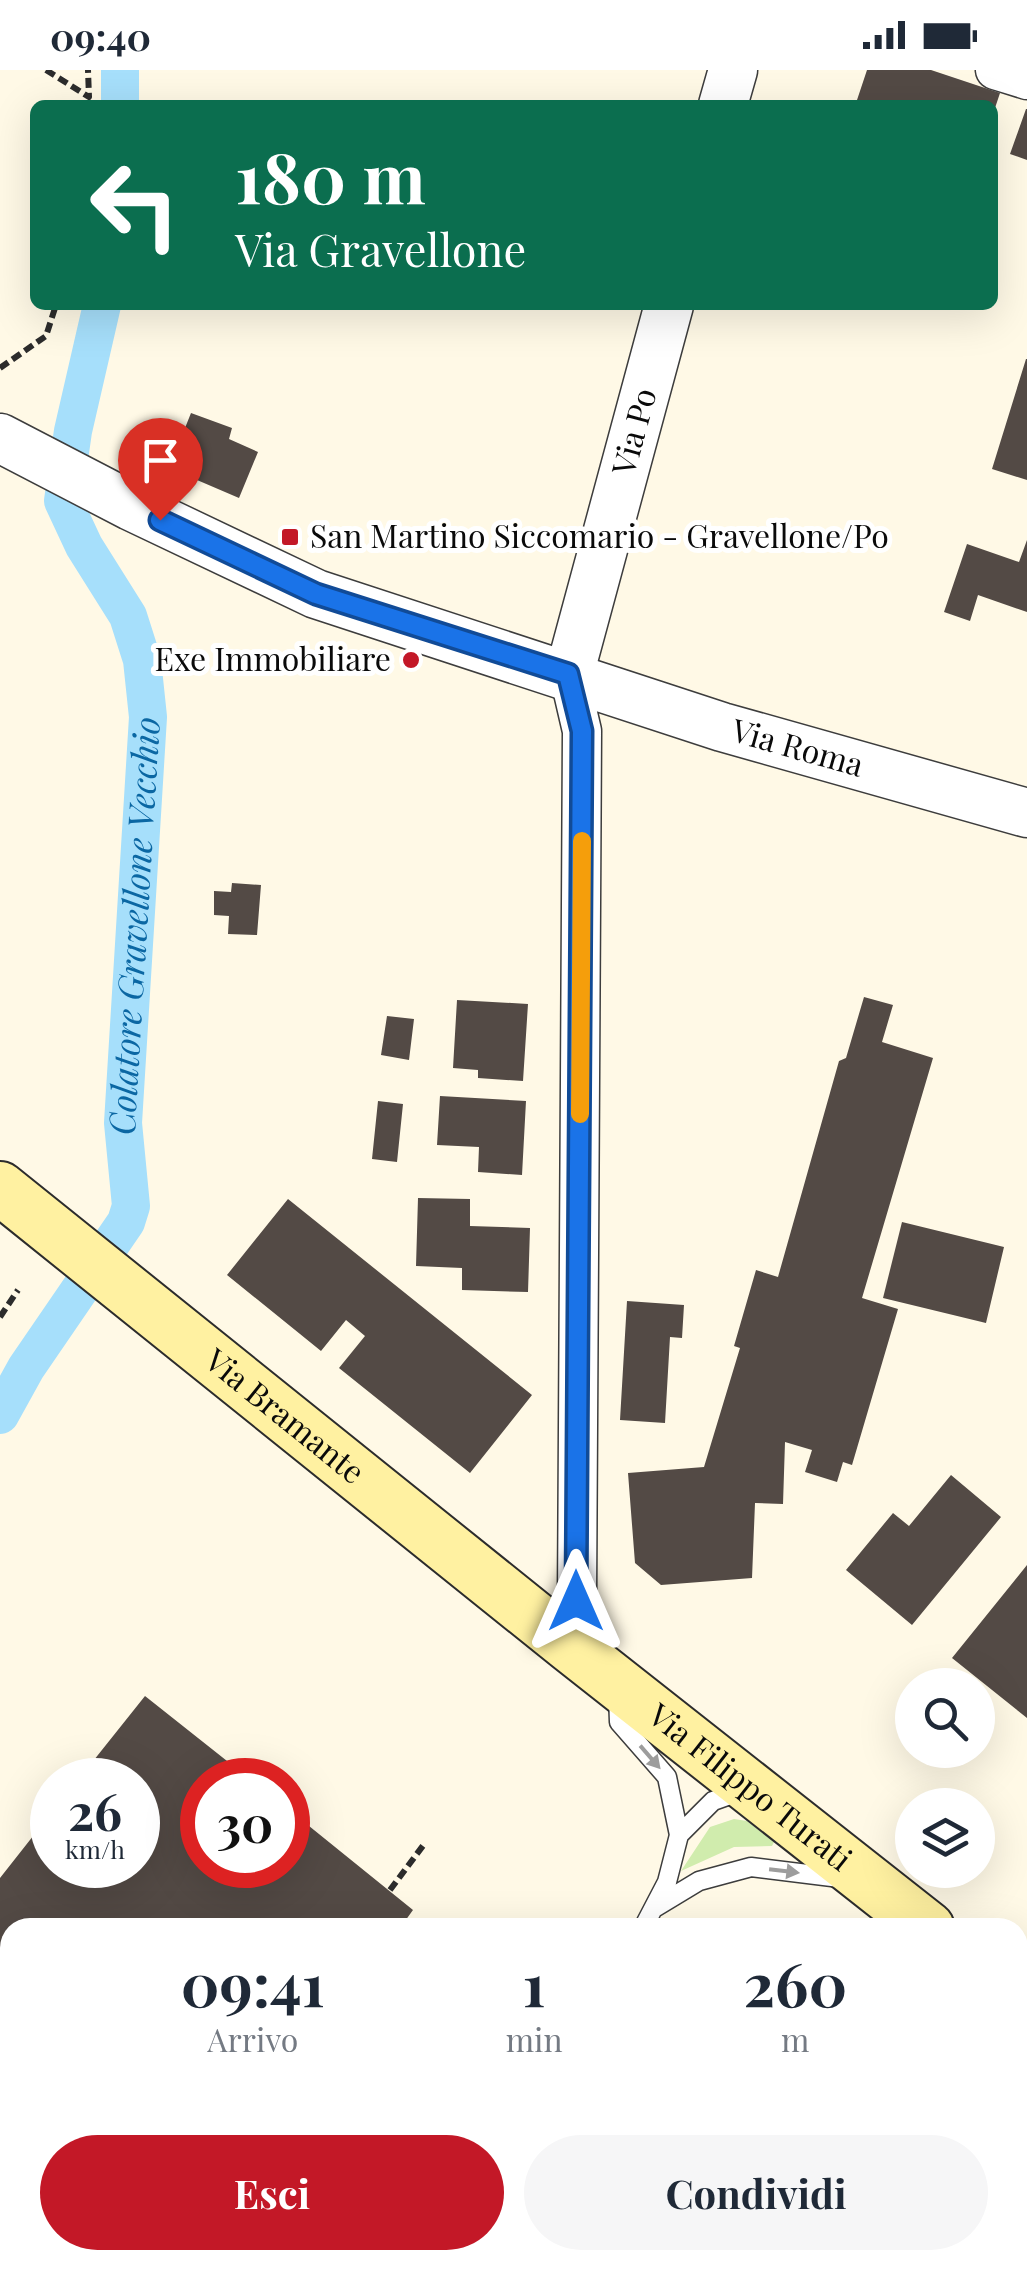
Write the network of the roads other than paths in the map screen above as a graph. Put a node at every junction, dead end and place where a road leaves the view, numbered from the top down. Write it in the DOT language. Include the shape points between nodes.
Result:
graph roads {
  1 [pos="733,70"];
  2 [pos="994,70"];
  3 [pos="1027,80"];
  4 [pos="724,100"];
  5 [pos="668,310"];
  6 [pos="2,439"];
  7 [pos="568,674"];
  8 [pos="1027,813"];
  9 [pos="0,1188"];
  10 [pos="570,1646"];
  11 [pos="617,1682"];
  12 [pos="751,1788"];
  13 [pos="680,1835"];
  14 [pos="871,1882"];
  15 [pos="656,1907"];
  16 [pos="649,1918"];
  17 [pos="916,1918"];
  1 -- 4 [label="street"];
  2 -- 3 [label="street"];
  5 -- 7 [label="street, Via Po"];
  6 -- 7 [label="street, Via Roma" via="316,594"];
  7 -- 8 [label="street, Via Roma" via="722,727"];
  7 -- 10 [label="street" via="582,731 576,1601"];
  9 -- 10 [label="main road, Via Bramante"];
  10 -- 11 [label="main road, Via Filippo Turati"];
  11 -- 12 [label="main road, Via Filippo Turati"];
  11 -- 13 [label="lane, one-way" via="619,1722 667,1777"];
  12 -- 13 [label="lane" via="714,1801"];
  12 -- 14 [label="main road, Via Filippo Turati"];
  13 -- 15 [label="lane"];
  15 -- 14 [label="lane, one-way" via="699,1881 751,1867"];
  14 -- 17 [label="main road, Via Filippo Turati"];
  15 -- 16 [label="lane"];
}
